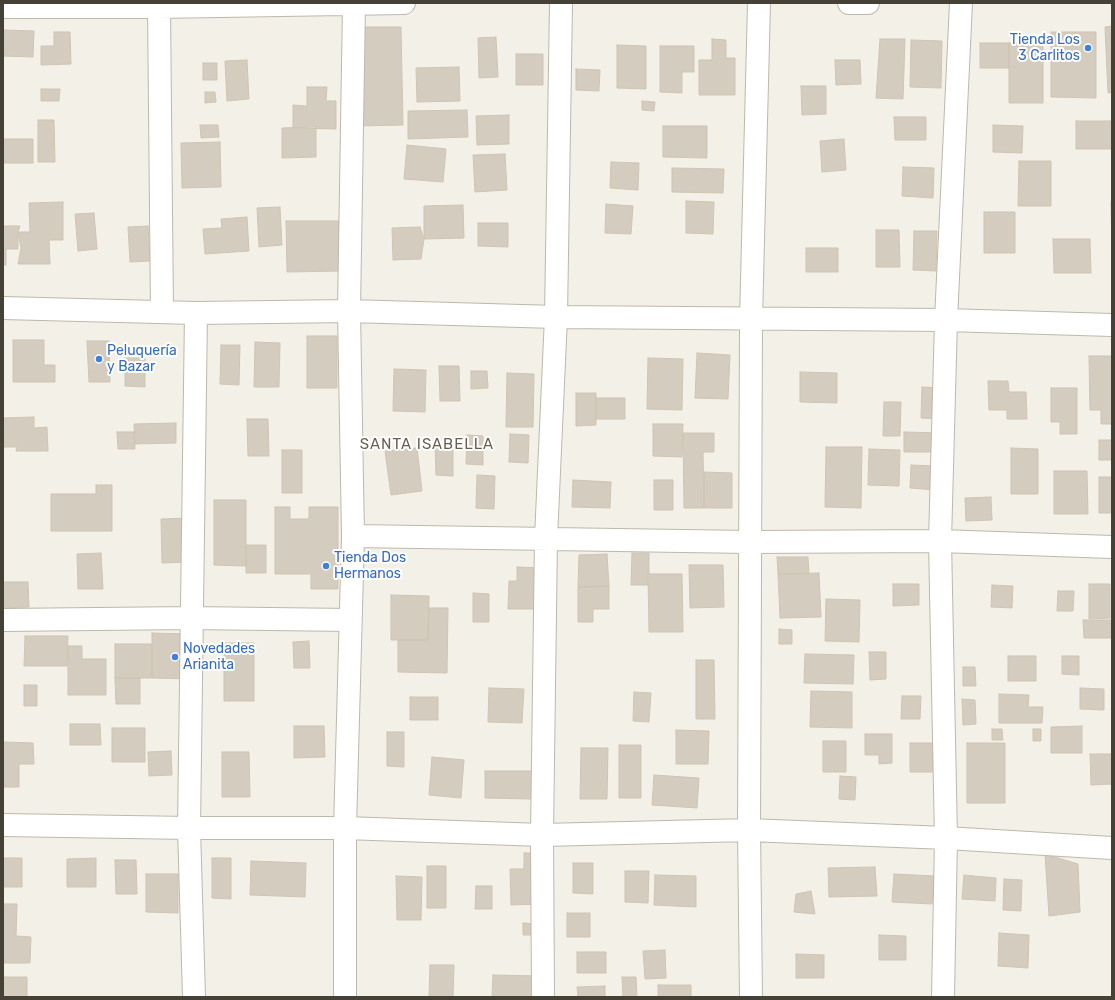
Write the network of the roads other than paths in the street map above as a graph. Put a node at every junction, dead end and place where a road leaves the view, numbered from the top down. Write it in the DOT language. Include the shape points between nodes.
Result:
graph roads {
  1 [pos="404,3"];
  2 [pos="561,3"];
  3 [pos="759,3"];
  4 [pos="849,3"];
  5 [pos="862,3"];
  6 [pos="868,3"];
  7 [pos="960,3"];
  8 [pos="354,4"];
  9 [pos="3,7"];
  10 [pos="159,7"];
  11 [pos="3,308"];
  12 [pos="349,311"];
  13 [pos="162,312"];
  14 [pos="196,313"];
  15 [pos="556,317"];
  16 [pos="751,320"];
  17 [pos="946,320"];
  18 [pos="1112,325"];
  19 [pos="353,536"];
  20 [pos="546,538"];
  21 [pos="940,541"];
  22 [pos="749,542"];
  23 [pos="1112,547"];
  24 [pos="190,618"];
  25 [pos="3,620"];
  26 [pos="350,620"];
  27 [pos="3,825"];
  28 [pos="189,828"];
  29 [pos="345,828"];
  30 [pos="749,830"];
  31 [pos="542,835"];
  32 [pos="946,838"];
  33 [pos="1112,848"];
  34 [pos="194,997"];
  35 [pos="345,997"];
  36 [pos="543,997"];
  37 [pos="751,997"];
  38 [pos="943,997"];
  1 -- 8 [label="street"];
  2 -- 15 [label="street"];
  3 -- 16 [label="street"];
  4 -- 5 [label="street"];
  5 -- 6 [label="street"];
  7 -- 17 [label="street"];
  8 -- 10 [label="street"];
  8 -- 12 [label="street"];
  9 -- 10 [label="street"];
  10 -- 13 [label="street"];
  11 -- 13 [label="street"];
  12 -- 14 [label="street"];
  12 -- 15 [label="street"];
  12 -- 19 [label="street"];
  13 -- 14 [label="street"];
  14 -- 24 [label="street"];
  15 -- 16 [label="street"];
  15 -- 20 [label="street"];
  16 -- 17 [label="street"];
  16 -- 22 [label="street"];
  17 -- 18 [label="street"];
  17 -- 21 [label="street"];
  19 -- 20 [label="street"];
  19 -- 26 [label="street"];
  20 -- 22 [label="street"];
  20 -- 31 [label="street"];
  21 -- 22 [label="street"];
  21 -- 23 [label="street"];
  21 -- 32 [label="street"];
  22 -- 30 [label="street"];
  24 -- 25 [label="street"];
  24 -- 26 [label="street"];
  24 -- 28 [label="street"];
  26 -- 29 [label="street"];
  27 -- 28 [label="street"];
  28 -- 29 [label="street"];
  28 -- 34 [label="street"];
  29 -- 31 [label="street"];
  29 -- 35 [label="street"];
  30 -- 31 [label="street"];
  30 -- 32 [label="street"];
  30 -- 37 [label="street"];
  31 -- 36 [label="street"];
  32 -- 33 [label="street"];
  32 -- 38 [label="street"];
}
